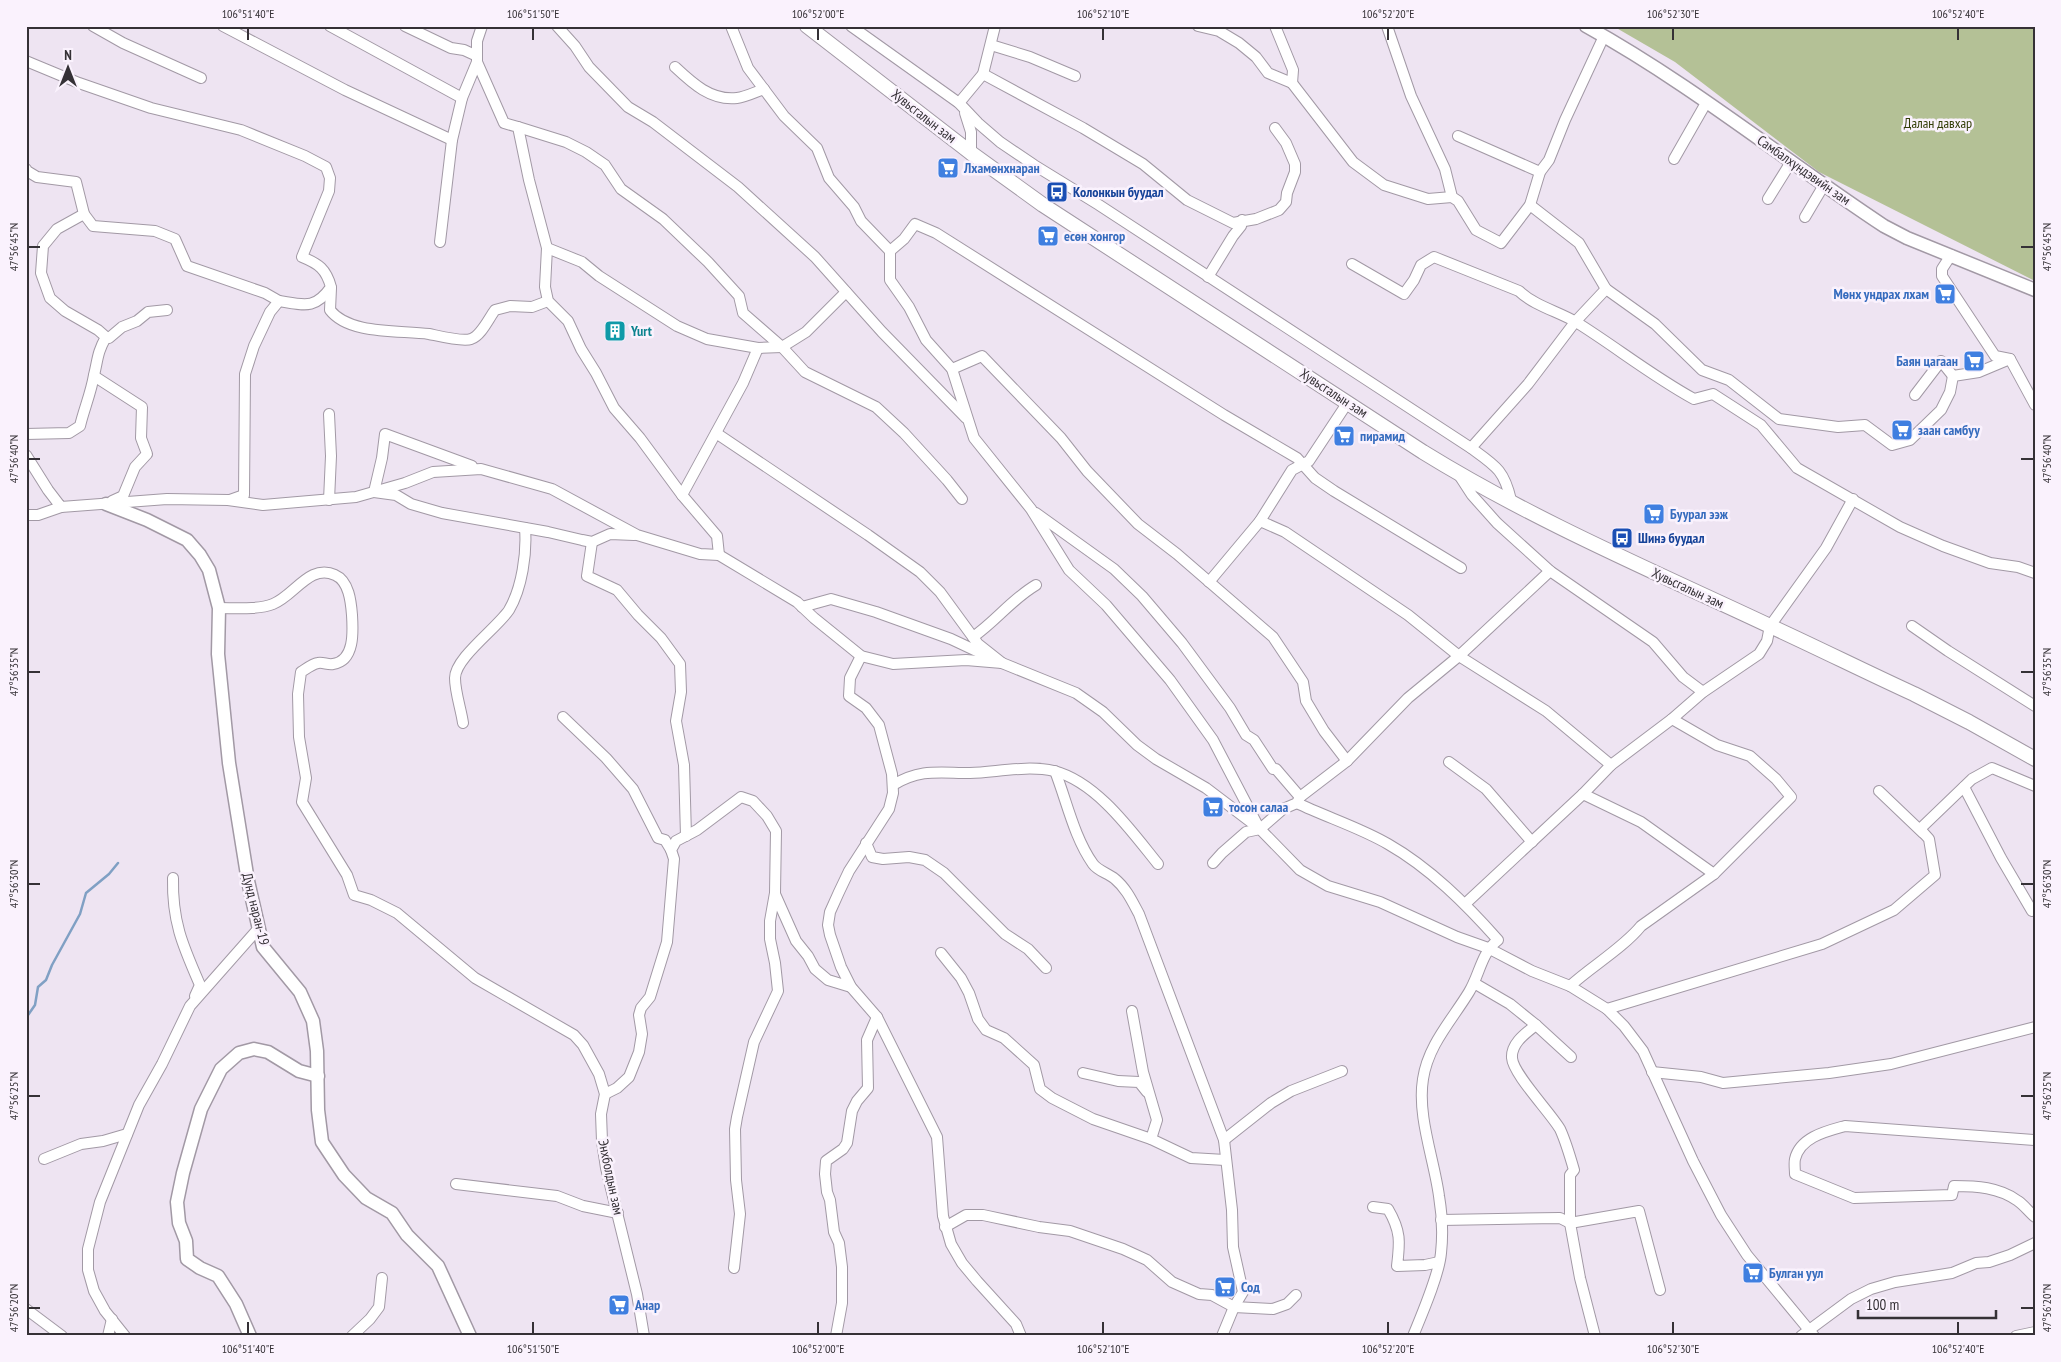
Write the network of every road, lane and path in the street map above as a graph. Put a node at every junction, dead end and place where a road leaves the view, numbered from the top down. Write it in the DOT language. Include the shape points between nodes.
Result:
graph roads {
  1 [pos="93,26"];
  2 [pos="223,26"];
  3 [pos="330,26"];
  4 [pos="405,26"];
  5 [pos="482,26"];
  6 [pos="557,26"];
  7 [pos="732,26"];
  8 [pos="808,26"];
  9 [pos="851,26"];
  10 [pos="994,26"];
  11 [pos="1198,26"];
  12 [pos="1275,26"];
  13 [pos="1387,26"];
  14 [pos="1586,26"];
  15 [pos="1604,36"];
  16 [pos="991,44"];
  17 [pos="477,59"];
  18 [pos="26,61"];
  19 [pos="675,66"];
  20 [pos="983,74"];
  21 [pos="1075,76"];
  22 [pos="201,78"];
  23 [pos="1292,83"];
  24 [pos="764,89"];
  25 [pos="462,98"];
  26 [pos="959,103"];
  27 [pos="1706,103"];
  28 [pos="518,128"];
  29 [pos="1275,128"];
  30 [pos="1458,136"];
  31 [pos="452,140"];
  32 [pos="971,153"];
  33 [pos="1674,159"];
  34 [pos="1791,162"];
  35 [pos="26,169"];
  36 [pos="1540,172"];
  37 [pos="1824,186"];
  38 [pos="1452,197"];
  39 [pos="1768,199"];
  40 [pos="1530,205"];
  41 [pos="84,214"];
  42 [pos="1805,217"];
  43 [pos="1242,220"];
  44 [pos="440,242"];
  45 [pos="547,248"];
  46 [pos="890,251"];
  47 [pos="1951,255"];
  48 [pos="1352,264"];
  49 [pos="1208,277"];
  50 [pos="332,287"];
  51 [pos="1606,289"];
  52 [pos="2035,290"];
  53 [pos="846,292"];
  54 [pos="279,301"];
  55 [pos="548,301"];
  56 [pos="167,310"];
  57 [pos="1575,322"];
  58 [pos="106,337"];
  59 [pos="782,347"];
  60 [pos="758,348"];
  61 [pos="2010,359"];
  62 [pos="952,369"];
  63 [pos="94,376"];
  64 [pos="1952,376"];
  65 [pos="2032,393"];
  66 [pos="1915,395"];
  67 [pos="1348,402"];
  68 [pos="2035,405"];
  69 [pos="329,414"];
  70 [pos="966,419"];
  71 [pos="716,433"];
  72 [pos="26,434"];
  73 [pos="1471,448"];
  74 [pos="26,455"];
  75 [pos="1303,464"];
  76 [pos="481,468"];
  77 [pos="1458,473"];
  78 [pos="374,492"];
  79 [pos="682,495"];
  80 [pos="962,499"];
  81 [pos="1853,499"];
  82 [pos="228,500"];
  83 [pos="328,500"];
  84 [pos="1511,500"];
  85 [pos="106,504"];
  86 [pos="61,507"];
  87 [pos="1031,509"];
  88 [pos="26,515"];
  89 [pos="1260,521"];
  90 [pos="524,528"];
  91 [pos="637,535"];
  92 [pos="592,542"];
  93 [pos="719,555"];
  94 [pos="1461,568"];
  95 [pos="1550,571"];
  96 [pos="2035,573"];
  97 [pos="1209,582"];
  98 [pos="1036,585"];
  99 [pos="802,607"];
  100 [pos="219,608"];
  101 [pos="1770,626"];
  102 [pos="1912,626"];
  103 [pos="973,637"];
  104 [pos="862,656"];
  105 [pos="1459,656"];
  106 [pos="1002,662"];
  107 [pos="1703,692"];
  108 [pos="2035,706"];
  109 [pos="563,717"];
  110 [pos="1672,719"];
  111 [pos="463,724"];
  112 [pos="2035,759"];
  113 [pos="1347,761"];
  114 [pos="1449,762"];
  115 [pos="1611,765"];
  116 [pos="1055,771"];
  117 [pos="893,786"];
  118 [pos="2035,786"];
  119 [pos="1964,787"];
  120 [pos="1879,792"];
  121 [pos="1584,794"];
  122 [pos="1299,800"];
  123 [pos="1260,829"];
  124 [pos="686,836"];
  125 [pos="1929,839"];
  126 [pos="1532,842"];
  127 [pos="866,843"];
  128 [pos="671,850"];
  129 [pos="1214,863"];
  130 [pos="1158,864"];
  131 [pos="1714,874"];
  132 [pos="173,878"];
  133 [pos="775,893"];
  134 [pos="1465,904"];
  135 [pos="2032,911"];
  136 [pos="258,929"];
  137 [pos="1488,948"];
  138 [pos="941,953"];
  139 [pos="1046,968"];
  140 [pos="1474,983"];
  141 [pos="1570,986"];
  142 [pos="851,987"];
  143 [pos="190,1006"];
  144 [pos="1608,1009"];
  145 [pos="1132,1011"];
  146 [pos="878,1017"];
  147 [pos="1536,1026"];
  148 [pos="2035,1027"];
  149 [pos="1571,1057"];
  150 [pos="1342,1071"];
  151 [pos="1652,1072"];
  152 [pos="1083,1073"];
  153 [pos="318,1076"];
  154 [pos="605,1094"];
  155 [pos="1149,1095"];
  156 [pos="127,1134"];
  157 [pos="1151,1139"];
  158 [pos="1224,1140"];
  159 [pos="2035,1140"];
  160 [pos="44,1159"];
  161 [pos="1225,1160"];
  162 [pos="456,1184"];
  163 [pos="1373,1207"];
  164 [pos="618,1213"];
  165 [pos="2035,1217"];
  166 [pos="1441,1220"];
  167 [pos="1570,1223"];
  168 [pos="945,1227"];
  169 [pos="2035,1243"];
  170 [pos="1439,1262"];
  171 [pos="734,1268"];
  172 [pos="382,1278"];
  173 [pos="1660,1290"];
  174 [pos="1296,1295"];
  175 [pos="1234,1307"];
  176 [pos="26,1309"];
  177 [pos="112,1319"];
  178 [pos="2035,1332"];
  179 [pos="1808,1334"];
  180 [pos="62,1336"];
  181 [pos="108,1336"];
  182 [pos="125,1336"];
  183 [pos="250,1336"];
  184 [pos="352,1336"];
  185 [pos="470,1336"];
  186 [pos="644,1336"];
  187 [pos="836,1336"];
  188 [pos="1021,1336"];
  189 [pos="1222,1336"];
  190 [pos="1413,1336"];
  191 [pos="1595,1336"];
  192 [pos="2016,1336"];
  1 -- 22 [label="street" via="122,44"];
  2 -- 31 [label="street" via="345,90"];
  3 -- 25 [label="street"];
  4 -- 17 [label="street" via="451,48 464,50"];
  5 -- 17 [label="street" via="477,41"];
  6 -- 53 [label="street" via="589,67 628,107 653,122 738,187 815,257"];
  7 -- 24 [label="street" via="748,68"];
  8 -- 32 [label="main road, Хувьсгалын зам"];
  9 -- 26 [label="street"];
  10 -- 16 [label="street"];
  11 -- 23 [label="street" via="1219,31 1239,43 1268,73"];
  12 -- 23 [label="street" via="1293,70"];
  13 -- 38 [label="street" via="1411,96 1445,168"];
  14 -- 15 [label="street, Самбалхүндэвийн зам"];
  15 -- 27 [label="street, Самбалхүндэвийн зам"];
  15 -- 36 [label="street" via="1549,160"];
  16 -- 20 [label="street"];
  16 -- 21 [label="street"];
  17 -- 25 [label="street"];
  17 -- 28 [label="street" via="504,123"];
  18 -- 50 [label="street" via="79,84 151,108 241,130 326,168 330,178 329,191 302,257 321,268"];
  19 -- 24 [label="street" via="696,86 721,98 738,98"];
  20 -- 26 [label="street"];
  20 -- 43 [label="street" via="1143,164 1187,200 1233,223"];
  23 -- 38 [label="street" via="1352,162 1384,185 1428,199"];
  24 -- 46 [label="street" via="784,116 817,148 829,178 854,207 860,221"];
  25 -- 31 [label="street"];
  26 -- 32 [label="street" via="970,124"];
  26 -- 49 [label="street" via="1000,142"];
  27 -- 33 [label="street"];
  27 -- 34 [label="street, Самбалхүндэвийн зам"];
  28 -- 45 [label="street"];
  28 -- 59 [label="street" via="566,142 605,165 621,189 663,219 708,262 739,296 744,313"];
  29 -- 43 [label="street" via="1286,143 1294,164 1295,172 1286,202 1279,210 1256,219"];
  30 -- 36 [label="street"];
  31 -- 44 [label="street"];
  32 -- 67 [label="main road, Хувьсгалын зам" via="1050,209"];
  34 -- 37 [label="street, Самбалхүндэвийн зам"];
  34 -- 39 [label="street"];
  35 -- 41 [label="street" via="37,177 76,182"];
  36 -- 40 [label="street"];
  37 -- 42 [label="street"];
  37 -- 47 [label="street, Самбалхүндэвийн зам" via="1884,226"];
  38 -- 40 [label="street" via="1476,230 1501,243"];
  40 -- 51 [label="street" via="1579,243"];
  41 -- 54 [label="street" via="93,226 155,231 175,239 187,266 266,293"];
  41 -- 58 [label="street" via="57,229 43,246 41,274 50,298"];
  43 -- 49 [label="street"];
  45 -- 55 [label="street" via="545,287"];
  45 -- 60 [label="street" via="582,262 676,326 707,339"];
  46 -- 62 [label="street" via="890,280 926,340"];
  46 -- 75 [label="street" via="915,224 936,233"];
  47 -- 52 [label="street, Самбалхүндэвийн зам"];
  47 -- 61 [label="street" via="1942,269 1942,276 1995,356"];
  48 -- 57 [label="street" via="1404,294 1421,265 1434,257 1519,291 1528,299"];
  49 -- 73 [label="street"];
  50 -- 54 [label="street" via="323,299 308,305"];
  50 -- 55 [label="street" via="330,310 340,320 374,331 469,340 476,337 495,310 510,306 532,307"];
  51 -- 57 [label="street"];
  51 -- 64 [label="street" via="1655,324 1702,370 1729,380 1779,419 1838,427 1865,425 1892,445 1910,440 1941,410 1950,392"];
  53 -- 59 [label="street" via="806,332"];
  53 -- 70 [label="street"];
  54 -- 82 [label="street" via="270,312 254,346 245,374 244,495"];
  55 -- 79 [label="street" via="568,321 614,408"];
  56 -- 58 [label="street" via="148,312 110,338"];
  57 -- 73 [label="street" via="1528,384"];
  57 -- 81 [label="street" via="1694,399 1713,394 1761,425 1797,468"];
  58 -- 63 [label="street" via="97,353"];
  59 -- 60 [label="street"];
  59 -- 80 [label="street" via="805,372 876,406 923,453"];
  60 -- 71 [label="street"];
  61 -- 64 [label="street" via="1979,372"];
  61 -- 65 [label="street"];
  62 -- 70 [label="street"];
  62 -- 97 [label="street" via="982,356 1138,524"];
  63 -- 72 [label="street" via="80,426 69,433"];
  63 -- 85 [label="street" via="142,407 141,438 147,454 135,468 123,496"];
  64 -- 66 [label="street" via="1941,360"];
  65 -- 68 [label="street"];
  67 -- 75 [label="street" via="1309,461"];
  67 -- 77 [label="main road, Хувьсгалын зам"];
  69 -- 83 [label="street"];
  70 -- 87 [label="street" via="974,438"];
  71 -- 79 [label="street"];
  71 -- 103 [label="street" via="920,572 940,592"];
  73 -- 84 [label="street" via="1500,472 1507,482"];
  74 -- 86 [label="street"];
  75 -- 89 [label="street" via="1292,470"];
  75 -- 94 [label="street" via="1315,478"];
  76 -- 78 [label="street" via="433,472"];
  76 -- 78 [label="street" via="385,434"];
  76 -- 91 [label="street" via="552,489"];
  77 -- 84 [label="main road, Хувьсгалын зам"];
  77 -- 95 [label="street" via="1498,523"];
  78 -- 83 [label="street"];
  78 -- 90 [label="street" via="396,495 411,504 442,514"];
  79 -- 93 [label="street" via="717,536"];
  81 -- 96 [label="street" via="1900,527 1943,546 1990,563"];
  81 -- 101 [label="street" via="1826,548"];
  82 -- 83 [label="street" via="263,505"];
  82 -- 85 [label="street" via="167,499"];
  84 -- 101 [label="main road, Хувьсгалын зам" via="1579,538"];
  85 -- 86 [label="street"];
  85 -- 100 [label="street, Дунд наран-19" via="188,540 209,570"];
  86 -- 88 [label="street" via="38,515"];
  87 -- 122 [label="street" via="1114,569 1142,596 1182,643 1246,735 1254,740"];
  87 -- 123 [label="street" via="1069,570 1106,605 1170,680 1213,740"];
  89 -- 97 [label="street"];
  89 -- 105 [label="street" via="1285,532 1408,615"];
  90 -- 92 [label="street"];
  90 -- 111 [label="street" via="526,539 516,596 499,623 467,653 454,677"];
  91 -- 92 [label="street" via="610,534"];
  91 -- 93 [label="street" via="700,554"];
  92 -- 124 [label="street" via="587,576 617,590 662,638 680,664 681,692 676,721 684,766"];
  93 -- 99 [label="street"];
  95 -- 105 [label="street"];
  95 -- 107 [label="street" via="1653,642 1683,677"];
  97 -- 113 [label="street" via="1273,637 1303,682 1306,701"];
  98 -- 103 [label="street"];
  99 -- 104 [label="street"];
  99 -- 106 [label="street" via="831,598 951,639"];
  100 -- 136 [label="street, Дунд наран-19" via="218,654 229,763"];
  100 -- 154 [label="street, Энхболдын зам" via="272,605 307,580 326,571 338,576 346,585 353,631 344,660 334,664 318,663 301,672 299,737 306,778 302,802 347,875 354,894 397,914 475,978 574,1035 599,1074"];
  101 -- 107 [label="street" via="1767,641 1759,654"];
  101 -- 112 [label="main road, Хувьсгалын зам" via="1969,722"];
  102 -- 108 [label="street"];
  103 -- 106 [label="street"];
  104 -- 106 [label="street" via="893,664 966,660"];
  104 -- 117 [label="street" via="850,678 849,696 866,708 879,725"];
  105 -- 113 [label="street" via="1408,698"];
  105 -- 115 [label="street" via="1546,711"];
  106 -- 123 [label="street" via="1076,693 1103,712 1137,746 1206,788"];
  107 -- 110 [label="street"];
  109 -- 128 [label="street" via="606,758 633,790 658,838 665,840"];
  110 -- 115 [label="street"];
  110 -- 131 [label="street" via="1717,744 1750,756 1791,797"];
  113 -- 122 [label="street"];
  114 -- 126 [label="street" via="1486,789"];
  115 -- 121 [label="street"];
  116 -- 117 [label="street" via="928,772 905,778"];
  116 -- 130 [label="street" via="1100,797"];
  116 -- 158 [label="street" via="1088,856 1095,867 1122,886 1139,914"];
  117 -- 127 [label="street" via="889,810"];
  118 -- 119 [label="street" via="1992,768"];
  119 -- 125 [label="street" via="1920,828"];
  119 -- 135 [label="street"];
  120 -- 125 [label="street"];
  121 -- 126 [label="street"];
  121 -- 131 [label="street" via="1640,822"];
  122 -- 123 [label="street" via="1282,809"];
  122 -- 134 [label="street" via="1404,853"];
  123 -- 129 [label="street" via="1246,832"];
  123 -- 137 [label="street" via="1300,870 1328,886 1380,902"];
  124 -- 128 [label="street" via="676,841"];
  124 -- 133 [label="street" via="741,797 753,801 776,831"];
  125 -- 144 [label="street" via="1935,875 1894,910 1822,944"];
  126 -- 134 [label="street"];
  127 -- 139 [label="street" via="872,856 925,860 944,873 1005,934 1028,949"];
  127 -- 142 [label="street" via="839,892 828,925"];
  128 -- 154 [label="street" via="674,859 667,942 650,997 639,1015 642,1034 639,1052 629,1077"];
  131 -- 141 [label="street" via="1641,926 1632,937"];
  132 -- 143 [label="street" via="172,903 177,928 200,985"];
  133 -- 142 [label="street" via="796,940 816,969 828,980"];
  133 -- 171 [label="street" via="770,940 778,991 754,1042 735,1129 740,1214"];
  134 -- 137 [label="street" via="1498,940"];
  136 -- 143 [label="street"];
  136 -- 153 [label="street, Дунд наран-19" via="263,947 300,992 313,1021"];
  137 -- 140 [label="street"];
  137 -- 141 [label="street"];
  138 -- 157 [label="street" via="961,978 986,1030 1004,1038 1034,1064 1040,1089 1093,1119"];
  140 -- 147 [label="street" via="1510,1004"];
  140 -- 166 [label="street" via="1441,1032 1423,1079 1425,1123"];
  141 -- 144 [label="street"];
  142 -- 146 [label="street"];
  143 -- 156 [label="street"];
  144 -- 151 [label="street" via="1643,1051"];
  145 -- 155 [label="street"];
  146 -- 168 [label="street" via="937,1137"];
  146 -- 187 [label="street" via="867,1040 868,1088 852,1111 843,1150 826,1161 827,1192 841,1257 842,1303"];
  147 -- 149 [label="street"];
  147 -- 167 [label="street" via="1516,1044 1512,1058 1564,1139 1574,1170 1570,1175"];
  148 -- 151 [label="street" via="1891,1064 1810,1075 1724,1083"];
  150 -- 158 [label="street" via="1291,1090"];
  151 -- 179 [label="street" via="1721,1215 1747,1255"];
  152 -- 155 [label="street" via="1140,1082"];
  153 -- 183 [label="street" via="299,1071 268,1052 254,1049 239,1053 221,1070 207,1094 183,1173 177,1202 188,1259 218,1276 236,1304"];
  153 -- 185 [label="street, Дунд наран-19" via="322,1142 344,1176 366,1198 392,1213 407,1236 438,1266"];
  154 -- 164 [label="street, Энхболдын зам" via="601,1114 602,1141 610,1189"];
  155 -- 157 [label="street" via="1157,1120"];
  156 -- 160 [label="street" via="80,1144"];
  156 -- 177 [label="street" via="100,1202 88,1249 88,1270 94,1291"];
  157 -- 161 [label="street" via="1191,1158"];
  158 -- 161 [label="street"];
  159 -- 165 [label="street" via="1845,1126 1819,1133 1801,1147 1794,1159 1795,1174 1854,1198 1952,1196 1954,1186 1976,1186 2004,1193"];
  161 -- 175 [label="street" via="1234,1256 1243,1287"];
  162 -- 164 [label="street" via="557,1196"];
  163 -- 170 [label="street" via="1388,1209 1397,1224 1398,1266"];
  164 -- 186 [label="street, Энхболдын зам"];
  166 -- 167 [label="street" via="1560,1218"];
  166 -- 170 [label="street"];
  167 -- 173 [label="street" via="1640,1211"];
  167 -- 191 [label="street"];
  168 -- 175 [label="street" via="966,1214 1070,1231 1147,1260 1172,1282 1199,1294 1212,1295"];
  168 -- 188 [label="street" via="962,1263 1016,1324"];
  169 -- 179 [label="street" via="2010,1255 1952,1273 1870,1289 1851,1299"];
  170 -- 190 [label="street"];
  172 -- 184 [label="street" via="379,1307"];
  174 -- 175 [label="street" via="1287,1304 1273,1309"];
  175 -- 189 [label="street"];
  176 -- 180 [label="street"];
  177 -- 181 [label="street"];
  177 -- 182 [label="street"];
  178 -- 192 [label="street"];
}
